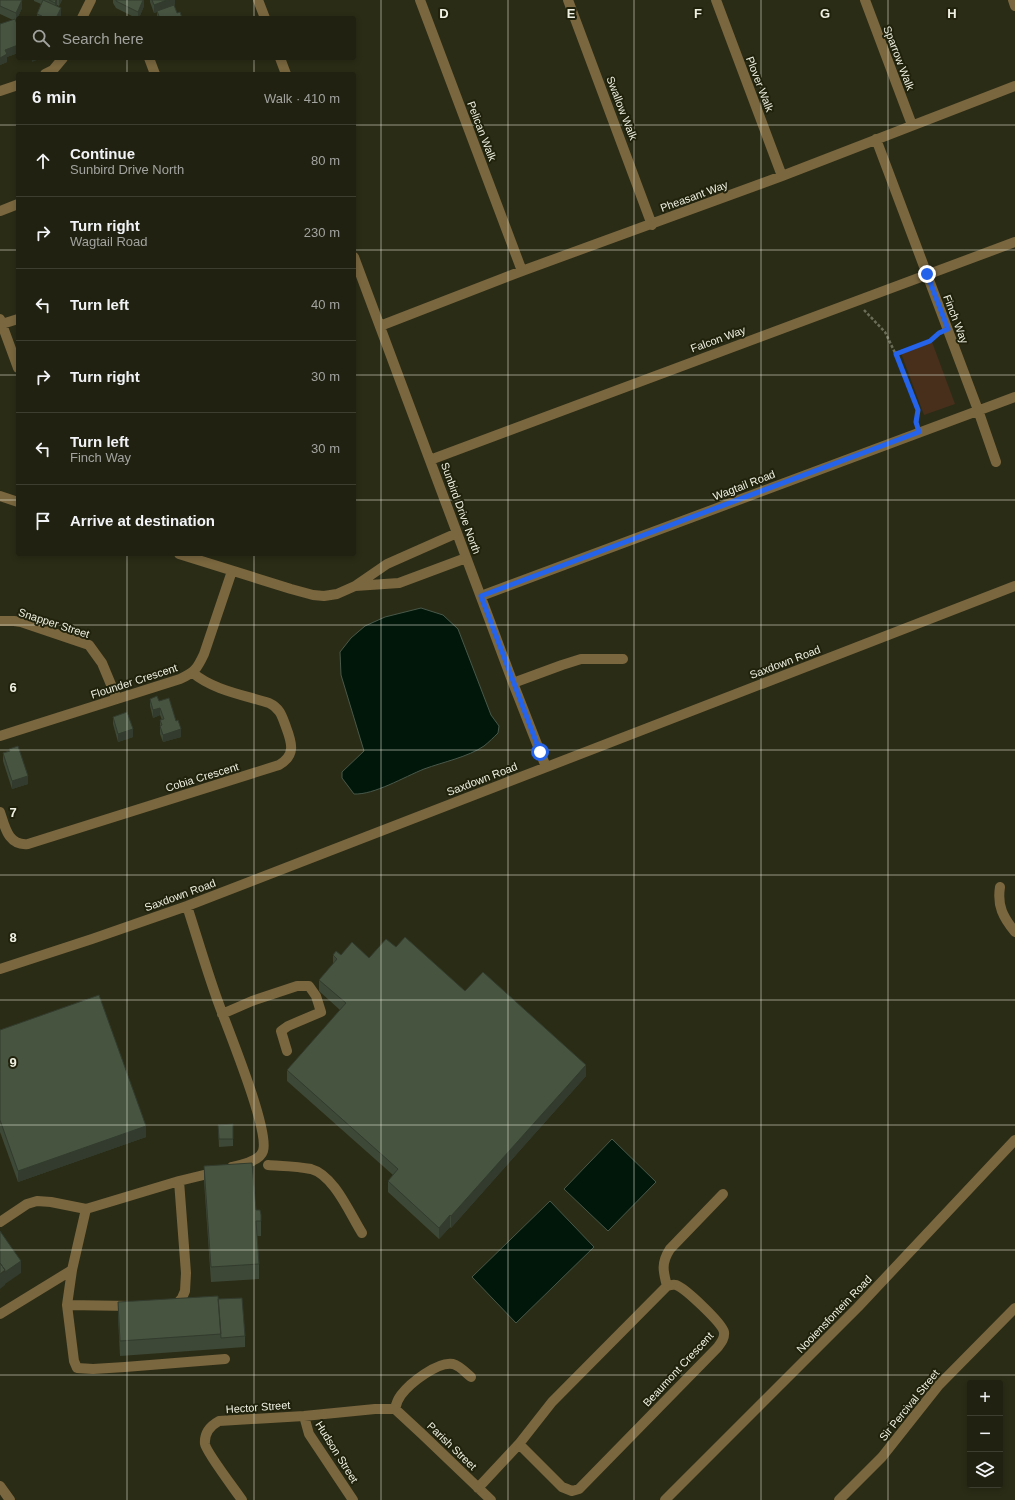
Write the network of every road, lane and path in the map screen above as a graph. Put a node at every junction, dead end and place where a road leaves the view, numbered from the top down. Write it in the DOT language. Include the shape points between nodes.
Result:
graph roads {
  1 [pos="91,0"];
  2 [pos="258,0"];
  3 [pos="420,0"];
  4 [pos="568,0"];
  5 [pos="716,0"];
  6 [pos="865,0"];
  7 [pos="1013,0"];
  8 [pos="1015,6"];
  9 [pos="86,16"];
  10 [pos="264,16"];
  11 [pos="61,60"];
  12 [pos="149,60"];
  13 [pos="281,60"];
  14 [pos="49,72"];
  15 [pos="154,72"];
  16 [pos="285,72"];
  17 [pos="16,85"];
  18 [pos="1015,86"];
  19 [pos="0,91"];
  20 [pos="912,125"];
  21 [pos="876,139"];
  22 [pos="782,176"];
  23 [pos="16,205"];
  24 [pos="0,211"];
  25 [pos="652,225"];
  26 [pos="1015,242"];
  27 [pos="356,262"];
  28 [pos="522,271"];
  29 [pos="927,274"];
  30 [pos="858,300"];
  31 [pos="16,318"];
  32 [pos="1,321"];
  33 [pos="380,326"];
  34 [pos="948,329"];
  35 [pos="896,354"];
  36 [pos="16,362"];
  37 [pos="1015,397"];
  38 [pos="978,410"];
  39 [pos="919,432"];
  40 [pos="430,460"];
  41 [pos="996,462"];
  42 [pos="0,496"];
  43 [pos="16,501"];
  44 [pos="457,533"];
  45 [pos="185,556"];
  46 [pos="466,558"];
  47 [pos="232,571"];
  48 [pos="355,586"];
  49 [pos="1015,586"];
  50 [pos="481,596"];
  51 [pos="0,621"];
  52 [pos="623,659"];
  53 [pos="193,673"];
  54 [pos="513,683"];
  55 [pos="117,699"];
  56 [pos="0,736"];
  57 [pos="546,768"];
  58 [pos="0,812"];
  59 [pos="1000,888"];
  60 [pos="187,906"];
  61 [pos="1015,932"];
  62 [pos="0,969"];
  63 [pos="222,1014"];
  64 [pos="287,1051"];
  65 [pos="1014,1144"];
  66 [pos="268,1166"];
  67 [pos="179,1181"];
  68 [pos="723,1194"];
  69 [pos="86,1209"];
  70 [pos="0,1222"];
  71 [pos="362,1233"];
  72 [pos="72,1270"];
  73 [pos="667,1286"];
  74 [pos="67,1305"];
  75 [pos="142,1306"];
  76 [pos="165,1307"];
  77 [pos="1015,1308"];
  78 [pos="0,1314"];
  79 [pos="225,1359"];
  80 [pos="471,1377"];
  81 [pos="395,1409"];
  82 [pos="304,1416"];
  83 [pos="519,1444"];
  84 [pos="0,1486"];
  85 [pos="478,1488"];
  86 [pos="10,1500"];
  87 [pos="242,1500"];
  88 [pos="353,1500"];
  89 [pos="491,1500"];
  90 [pos="666,1500"];
  91 [pos="839,1500"];
  1 -- 9 [label="street"];
  2 -- 10 [label="street"];
  3 -- 28 [label="street, Pelican Walk"];
  4 -- 25 [label="street, Swallow Walk"];
  5 -- 22 [label="street, Plover Walk"];
  6 -- 20 [label="street, Sparrow Walk"];
  7 -- 8 [label="street"];
  11 -- 14 [label="street"];
  12 -- 15 [label="street"];
  13 -- 16 [label="street"];
  17 -- 19 [label="street"];
  18 -- 20 [label="street, Pheasant Way"];
  20 -- 21 [label="street, Pheasant Way"];
  21 -- 22 [label="street, Pheasant Way"];
  21 -- 29 [label="street, Finch Way"];
  22 -- 25 [label="street, Pheasant Way"];
  23 -- 24 [label="street"];
  25 -- 28 [label="street, Pheasant Way"];
  26 -- 29 [label="street, Falcon Way"];
  27 -- 33 [label="street, Sunbird Drive North"];
  28 -- 33 [label="street, Pheasant Way"];
  29 -- 30 [label="street, Falcon Way"];
  29 -- 34 [label="street, Finch Way"];
  30 -- 35 [label="path" via="862,308 885,332"];
  30 -- 40 [label="street, Falcon Way"];
  31 -- 32 [label="street"];
  32 -- 36 [label="street"];
  33 -- 40 [label="street, Sunbird Drive North"];
  34 -- 35 [label="path" via="930,341"];
  34 -- 38 [label="street, Finch Way"];
  35 -- 39 [label="path" via="918,410 916,422"];
  37 -- 38 [label="street, Wagtail Road"];
  38 -- 39 [label="street, Wagtail Road"];
  38 -- 41 [label="street, Finch Way"];
  39 -- 50 [label="street, Wagtail Road"];
  40 -- 44 [label="street, Sunbird Drive North"];
  42 -- 43 [label="street"];
  44 -- 46 [label="street, Sunbird Drive North"];
  44 -- 48 [label="street" via="387,564"];
  45 -- 47 [label="street"];
  46 -- 48 [label="street" via="399,583"];
  46 -- 50 [label="street, Sunbird Drive North"];
  47 -- 48 [label="street" via="318,596 337,594"];
  47 -- 53 [label="street, Flounder Crescent" via="204,654"];
  49 -- 57 [label="street, Saxdown Road"];
  50 -- 54 [label="street, Sunbird Drive North"];
  51 -- 55 [label="street, Snapper Street" via="21,622 89,645 102,663"];
  52 -- 54 [label="street" via="582,659"];
  53 -- 55 [label="street, Flounder Crescent"];
  53 -- 58 [label="street, Cobia Crescent" via="215,686 276,708 292,742 286,760 279,765 28,844 16,842 8,836"];
  54 -- 57 [label="street, Sunbird Drive North"];
  55 -- 56 [label="street, Flounder Crescent"];
  57 -- 60 [label="street, Saxdown Road"];
  59 -- 61 [label="street" via="998,898 1001,909"];
  60 -- 62 [label="street, Saxdown Road"];
  60 -- 63 [label="street"];
  63 -- 64 [label="street" via="297,986 309,986 316,996 321,1012 288,1026 281,1032"];
  63 -- 67 [label="street" via="256,1106 263,1131 263,1151 246,1163"];
  65 -- 90 [label="street, Nooiensfontein Road" via="858,1307"];
  66 -- 71 [label="street" via="311,1169 320,1173 329,1181"];
  67 -- 69 [label="street"];
  67 -- 76 [label="street" via="185,1291 177,1304"];
  68 -- 73 [label="street" via="664,1258"];
  69 -- 70 [label="street" via="37,1201 27,1204"];
  69 -- 72 [label="street"];
  72 -- 74 [label="street"];
  72 -- 78 [label="street"];
  73 -- 83 [label="street" via="552,1402"];
  73 -- 83 [label="street, Beaumont Crescent" via="672,1284 681,1288 722,1326 723,1341 579,1489 572,1491 562,1487"];
  74 -- 75 [label="street"];
  74 -- 79 [label="street" via="77,1368"];
  77 -- 91 [label="street, Sir Percival Street" via="939,1385 882,1457"];
  80 -- 81 [label="street" via="453,1364 436,1367 402,1393"];
  81 -- 82 [label="street, Hector Street"];
  81 -- 85 [label="street, Parish Street"];
  82 -- 87 [label="street, Hector Street" via="219,1421 209,1429 205,1446"];
  82 -- 88 [label="street, Hudson Street" via="309,1434"];
  83 -- 85 [label="street"];
  84 -- 86 [label="street"];
  85 -- 89 [label="street, Parish Street"];
}
